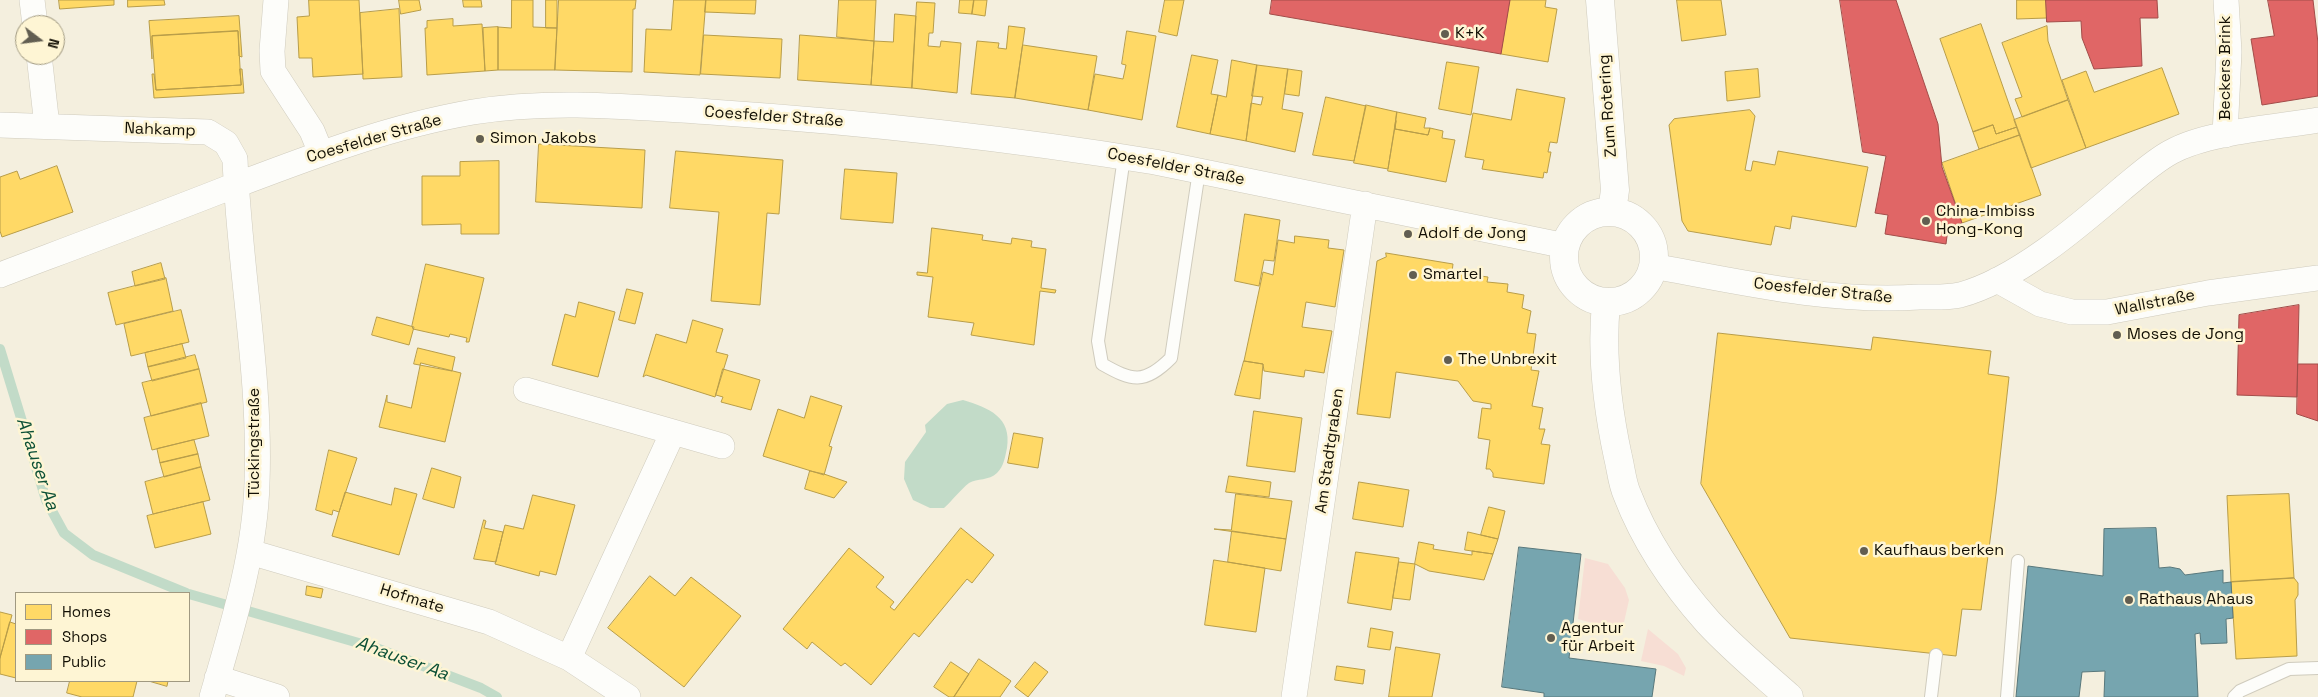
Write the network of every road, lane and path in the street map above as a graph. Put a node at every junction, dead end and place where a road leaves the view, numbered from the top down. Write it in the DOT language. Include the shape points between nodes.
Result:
graph roads {
  1 [pos="32,0"];
  2 [pos="276,0"];
  3 [pos="1600,0"];
  4 [pos="2226,0"];
  5 [pos="34,15"];
  6 [pos="40,65"];
  7 [pos="2318,120"];
  8 [pos="0,125"];
  9 [pos="47,126"];
  10 [pos="2236,134"];
  11 [pos="321,153"];
  12 [pos="1124,157"];
  13 [pos="1199,171"];
  14 [pos="236,186"];
  15 [pos="1365,204"];
  16 [pos="1612,212"];
  17 [pos="1566,246"];
  18 [pos="1653,266"];
  19 [pos="0,275"];
  20 [pos="2318,278"];
  21 [pos="1997,280"];
  22 [pos="1606,302"];
  23 [pos="526,390"];
  24 [pos="674,432"];
  25 [pos="722,446"];
  26 [pos="250,552"];
  27 [pos="2018,561"];
  28 [pos="1936,654"];
  29 [pos="569,658"];
  30 [pos="2318,668"];
  31 [pos="215,688"];
  32 [pos="278,697"];
  33 [pos="628,697"];
  34 [pos="1294,697"];
  35 [pos="1789,697"];
  36 [pos="1931,697"];
  37 [pos="2007,697"];
  38 [pos="2234,697"];
  1 -- 5 [label="street"];
  2 -- 11 [label="street" via="273,71 312,131"];
  3 -- 16 [label="street, Zum Rotering" via="1615,190"];
  4 -- 10 [label="street, Beckers Brink"];
  6 -- 9 [label="street"];
  7 -- 10 [label="street"];
  8 -- 9 [label="street, Nahkamp"];
  9 -- 14 [label="street, Nahkamp" via="208,132 226,143 235,159"];
  10 -- 21 [label="street, Coesfelder Straße" via="2194,142 2171,152 2058,241"];
  11 -- 12 [label="street, Coesfelder Straße" via="402,128 474,112 580,105 813,119"];
  11 -- 14 [label="street, Coesfelder Straße"];
  12 -- 13 [label="street, Coesfelder Straße"];
  12 -- 13 [label="lane" via="1098,341 1102,364 1128,378 1156,373 1171,358"];
  13 -- 15 [label="street, Coesfelder Straße"];
  14 -- 19 [label="street, Coesfelder Straße"];
  14 -- 26 [label="street, Tückingstraße" via="257,404 257,485"];
  15 -- 17 [label="street, Coesfelder Straße"];
  15 -- 34 [label="street, Am Stadtgraben"];
  16 -- 17 [label="street" via="1593,215 1579,223"];
  16 -- 18 [label="street" via="1626,215 1640,224 1650,238"];
  17 -- 22 [label="street" via="1565,269 1572,284 1585,296"];
  18 -- 21 [label="street, Coesfelder Straße" via="1775,288 1882,300 1959,295"];
  18 -- 22 [label="street" via="1645,285 1633,296"];
  20 -- 21 [label="street, Wallstraße" via="2208,293 2107,312 2072,312 2040,304"];
  22 -- 35 [label="street" via="1603,338 1612,425 1626,492 1644,535 1708,622"];
  23 -- 24 [label="street"];
  24 -- 25 [label="street"];
  24 -- 29 [label="street"];
  26 -- 29 [label="street, Hofmate" via="489,622"];
  26 -- 31 [label="street, Tückingstraße"];
  27 -- 37 [label="lane"];
  28 -- 36 [label="lane"];
  29 -- 33 [label="street, Hofmate"];
  30 -- 38 [label="lane" via="2289,669 2240,691"];
  31 -- 32 [label="street"];
}
